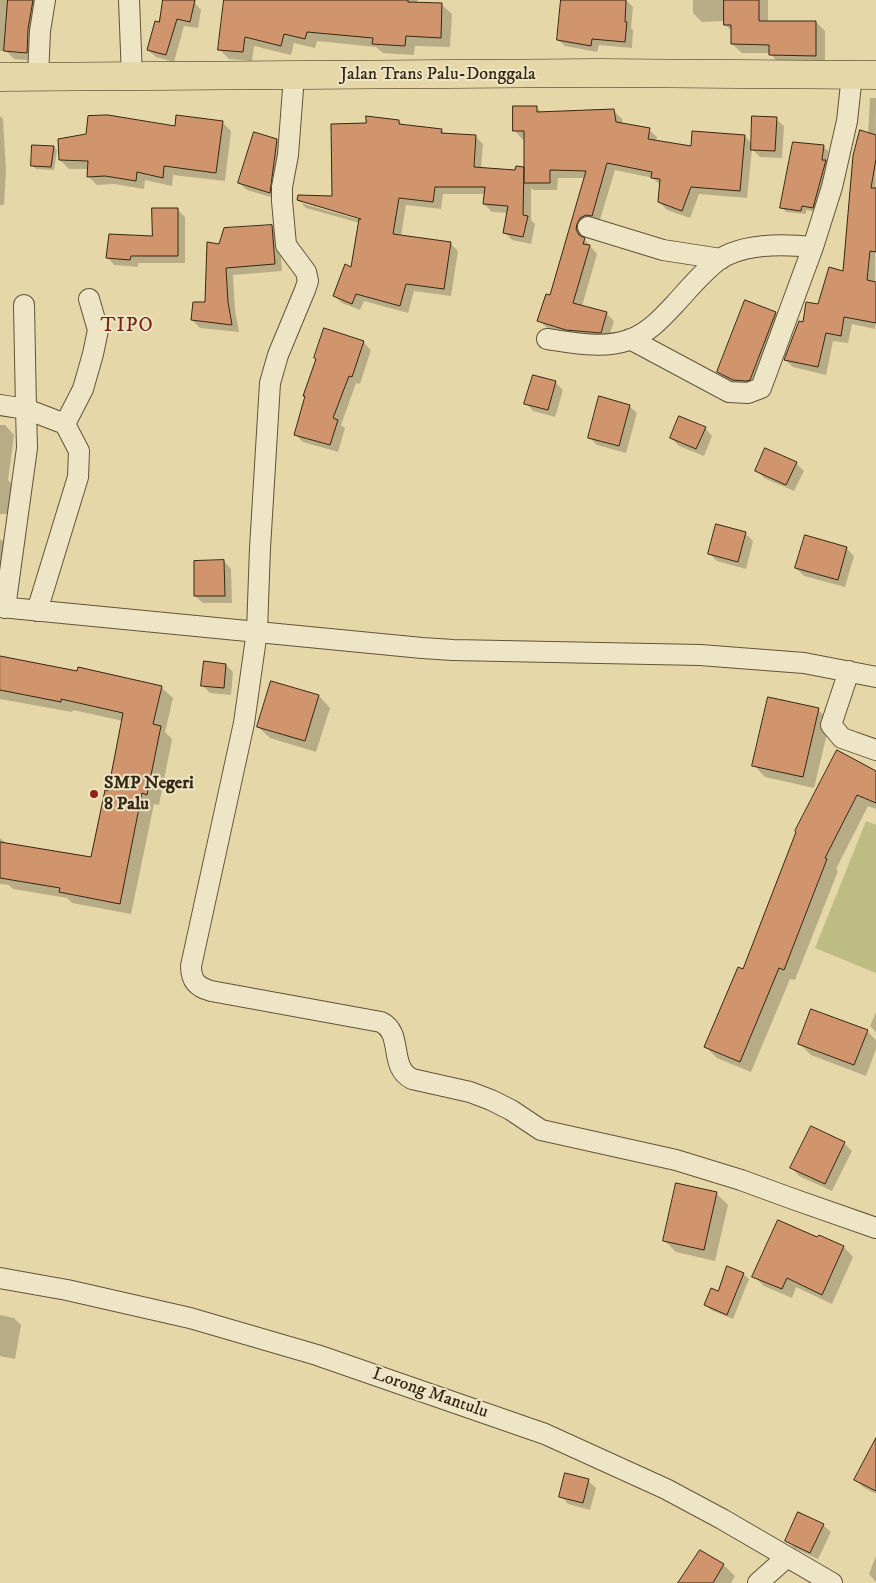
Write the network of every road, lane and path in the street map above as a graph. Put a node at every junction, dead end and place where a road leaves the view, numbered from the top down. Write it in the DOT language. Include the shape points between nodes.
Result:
graph roads {
  1 [pos="45,0"];
  2 [pos="129,0"];
  3 [pos="864,75"];
  4 [pos="132,76"];
  5 [pos="294,76"];
  6 [pos="0,77"];
  7 [pos="38,77"];
  8 [pos="588,227"];
  9 [pos="813,247"];
  10 [pos="721,259"];
  11 [pos="89,299"];
  12 [pos="24,305"];
  13 [pos="547,339"];
  14 [pos="630,339"];
  15 [pos="0,405"];
  16 [pos="26,410"];
  17 [pos="65,424"];
  18 [pos="2,608"];
  19 [pos="37,611"];
  20 [pos="257,631"];
  21 [pos="848,671"];
  22 [pos="876,677"];
  23 [pos="876,750"];
  24 [pos="876,1228"];
  25 [pos="0,1278"];
  26 [pos="787,1557"];
  27 [pos="758,1583"];
  28 [pos="832,1583"];
  1 -- 7 [label="street"];
  2 -- 4 [label="street"];
  3 -- 5 [label="highway, Jalan Trans Palu-Donggala"];
  3 -- 9 [label="street" via="847,121 832,187"];
  4 -- 5 [label="highway, Jalan Trans Palu-Donggala"];
  4 -- 7 [label="highway, Jalan Trans Palu-Donggala"];
  5 -- 20 [label="street" via="288,155 282,187 285,239 287,248 306,272 308,281 270,383"];
  6 -- 7 [label="highway, Jalan Trans Palu-Donggala"];
  8 -- 10 [label="street" via="663,250"];
  9 -- 10 [label="street" via="788,244 762,247 742,250"];
  9 -- 14 [label="street" via="761,388 748,393 729,392"];
  10 -- 14 [label="street" via="664,316 648,330"];
  11 -- 17 [label="street" via="98,330 83,389"];
  12 -- 16 [label="street"];
  13 -- 14 [label="street" via="595,346"];
  15 -- 16 [label="street"];
  16 -- 17 [label="street"];
  16 -- 18 [label="street" via="27,448"];
  17 -- 19 [label="street" via="79,451 78,477"];
  18 -- 19 [label="street"];
  19 -- 20 [label="street"];
  20 -- 21 [label="street" via="453,650 709,656 804,662"];
  20 -- 24 [label="street" via="244,723 192,966 191,974 196,985 211,991 381,1022 393,1035 398,1063 407,1077 491,1100 541,1130 676,1160"];
  21 -- 22 [label="street"];
  21 -- 23 [label="street" via="831,725 842,738"];
  25 -- 26 [label="street, Lorong Mantulu" via="190,1318 317,1355 427,1392 545,1434 666,1488"];
  26 -- 27 [label="street"];
  26 -- 28 [label="street, Lorong Mantulu"];
}
